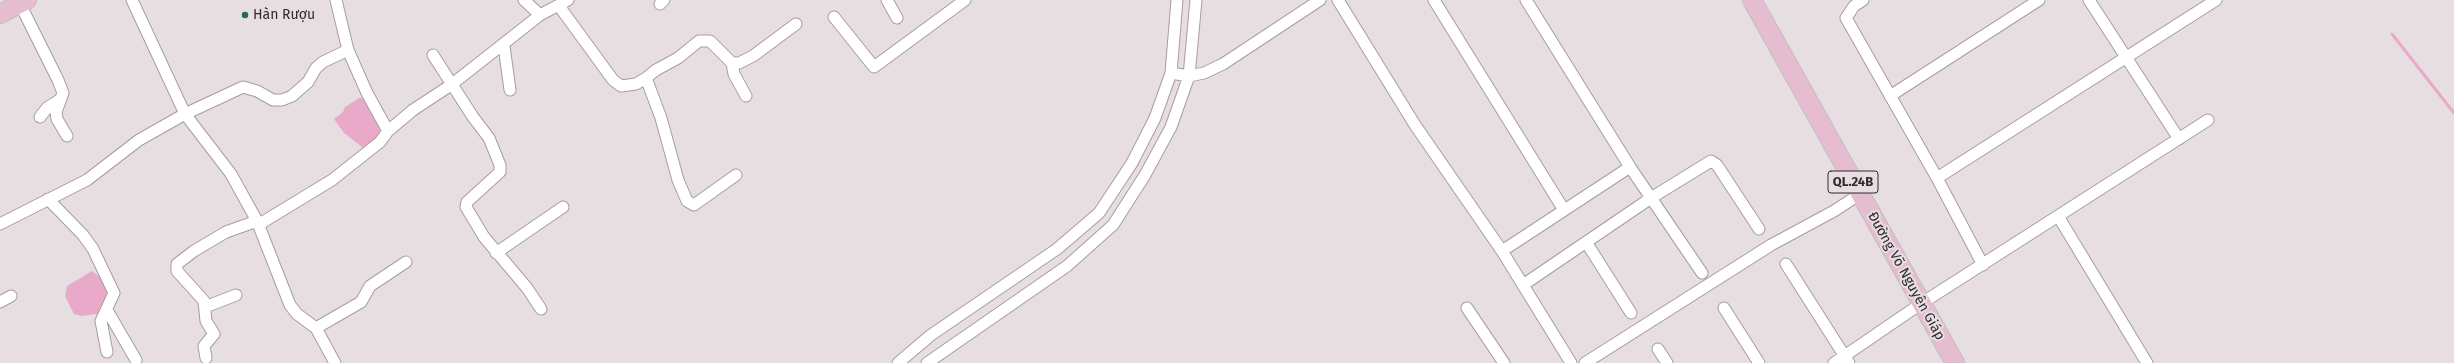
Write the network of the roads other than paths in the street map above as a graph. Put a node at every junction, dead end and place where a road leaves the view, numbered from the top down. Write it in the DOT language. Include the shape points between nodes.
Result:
graph roads {
  1 [pos="132,0"];
  2 [pos="336,0"];
  3 [pos="524,0"];
  4 [pos="887,0"];
  5 [pos="965,0"];
  6 [pos="1177,0"];
  7 [pos="1196,0"];
  8 [pos="1320,0"];
  9 [pos="1338,0"];
  10 [pos="1434,0"];
  11 [pos="1526,0"];
  12 [pos="1752,0"];
  13 [pos="1863,0"];
  14 [pos="2039,0"];
  15 [pos="2089,0"];
  16 [pos="2216,0"];
  17 [pos="24,2"];
  18 [pos="564,3"];
  19 [pos="0,14"];
  20 [pos="540,15"];
  21 [pos="834,17"];
  22 [pos="897,18"];
  23 [pos="796,24"];
  24 [pos="504,46"];
  25 [pos="348,50"];
  26 [pos="433,55"];
  27 [pos="2126,57"];
  28 [pos="732,63"];
  29 [pos="1171,73"];
  30 [pos="1189,76"];
  31 [pos="646,78"];
  32 [pos="451,85"];
  33 [pos="510,90"];
  34 [pos="746,96"];
  35 [pos="1890,96"];
  36 [pos="61,99"];
  37 [pos="185,114"];
  38 [pos="40,117"];
  39 [pos="2208,120"];
  40 [pos="388,131"];
  41 [pos="67,136"];
  42 [pos="2179,139"];
  43 [pos="1630,168"];
  44 [pos="736,175"];
  45 [pos="1937,178"];
  46 [pos="1860,194"];
  47 [pos="1651,198"];
  48 [pos="48,200"];
  49 [pos="563,208"];
  50 [pos="1564,210"];
  51 [pos="2058,216"];
  52 [pos="258,223"];
  53 [pos="0,224"];
  54 [pos="1759,229"];
  55 [pos="1586,242"];
  56 [pos="1502,251"];
  57 [pos="496,253"];
  58 [pos="406,262"];
  59 [pos="1786,264"];
  60 [pos="1983,265"];
  61 [pos="1702,273"];
  62 [pos="1523,285"];
  63 [pos="236,295"];
  64 [pos="11,296"];
  65 [pos="0,302"];
  66 [pos="1922,304"];
  67 [pos="205,307"];
  68 [pos="1467,308"];
  69 [pos="1724,308"];
  70 [pos="541,309"];
  71 [pos="107,310"];
  72 [pos="1631,313"];
  73 [pos="316,328"];
  74 [pos="1658,349"];
  75 [pos="107,352"];
  76 [pos="206,358"];
  77 [pos="1847,359"];
  78 [pos="136,360"];
  79 [pos="335,363"];
  80 [pos="898,363"];
  81 [pos="927,363"];
  82 [pos="1504,363"];
  83 [pos="1571,363"];
  84 [pos="1585,363"];
  85 [pos="1667,363"];
  86 [pos="1759,363"];
  87 [pos="1834,363"];
  88 [pos="1955,363"];
  89 [pos="2147,363"];
  1 -- 37 [label="street"];
  2 -- 25 [label="street"];
  3 -- 20 [label="street"];
  4 -- 22 [label="street"];
  5 -- 21 [label="street" via="874,67"];
  6 -- 29 [label="street"];
  7 -- 30 [label="street"];
  8 -- 30 [label="street" via="1223,64 1204,73"];
  9 -- 56 [label="street" via="1415,125"];
  10 -- 50 [label="street"];
  11 -- 43 [label="street"];
  12 -- 46 [label="main road, Đường Võ Nguyên Giáp / QL.24B"];
  13 -- 35 [label="street" via="1854,6 1846,18"];
  14 -- 35 [label="street"];
  15 -- 27 [label="street"];
  16 -- 27 [label="street"];
  17 -- 19 [label="main road"];
  17 -- 36 [label="street" via="63,93"];
  18 -- 20 [label="street"];
  18 -- 31 [label="street" via="613,80 621,86 627,86"];
  20 -- 24 [label="street"];
  23 -- 28 [label="street" via="753,56"];
  24 -- 32 [label="street"];
  24 -- 33 [label="street"];
  25 -- 37 [label="street" via="323,62 308,82 292,96 282,100 273,100 243,87"];
  25 -- 40 [label="street" via="367,93"];
  26 -- 32 [label="street"];
  27 -- 42 [label="street"];
  27 -- 45 [label="street"];
  28 -- 31 [label="street" via="710,41 705,40"];
  28 -- 34 [label="street" via="734,74"];
  29 -- 30 [label="street"];
  29 -- 80 [label="street" via="1155,118 1132,163 1099,213 1057,249 931,335"];
  30 -- 81 [label="street" via="1171,127 1145,175 1113,225 1067,266"];
  31 -- 44 [label="street" via="687,201 694,205"];
  32 -- 40 [label="street" via="413,110"];
  32 -- 57 [label="street" via="489,138 500,165 500,172 467,202 466,207"];
  35 -- 45 [label="street"];
  36 -- 38 [label="street" via="47,108"];
  36 -- 41 [label="street" via="56,112 57,119"];
  37 -- 48 [label="street" via="139,140 87,180"];
  37 -- 52 [label="street" via="231,174"];
  39 -- 42 [label="street"];
  40 -- 52 [label="street" via="380,142 332,180"];
  42 -- 51 [label="street"];
  43 -- 47 [label="street"];
  43 -- 50 [label="street"];
  45 -- 60 [label="street"];
  46 -- 66 [label="main road, Đường Võ Nguyên Giáp / QL.24B"];
  46 -- 84 [label="street" via="1771,245"];
  47 -- 54 [label="street" via="1712,161"];
  47 -- 55 [label="street"];
  47 -- 61 [label="street"];
  48 -- 53 [label="street"];
  48 -- 71 [label="street" via="75,226 93,249 114,292"];
  49 -- 57 [label="street"];
  50 -- 56 [label="street"];
  51 -- 60 [label="street"];
  51 -- 89 [label="street"];
  52 -- 67 [label="street" via="226,232 178,262 177,271 202,299"];
  52 -- 73 [label="street" via="290,305 300,317"];
  55 -- 62 [label="street"];
  55 -- 72 [label="street"];
  56 -- 62 [label="street"];
  57 -- 70 [label="street" via="527,288"];
  58 -- 73 [label="street" via="370,286 361,302"];
  59 -- 77 [label="street"];
  60 -- 66 [label="street"];
  62 -- 83 [label="street"];
  63 -- 67 [label="street"];
  64 -- 65 [label="street"];
  66 -- 77 [label="street"];
  66 -- 88 [label="main road, Đường Võ Nguyên Giáp / QL.24B"];
  67 -- 76 [label="street" via="206,322 214,334 204,346"];
  68 -- 82 [label="street"];
  69 -- 86 [label="street"];
  71 -- 75 [label="street" via="101,321"];
  71 -- 78 [label="street"];
  73 -- 79 [label="street"];
  74 -- 85 [label="street"];
  77 -- 87 [label="street"];
}
